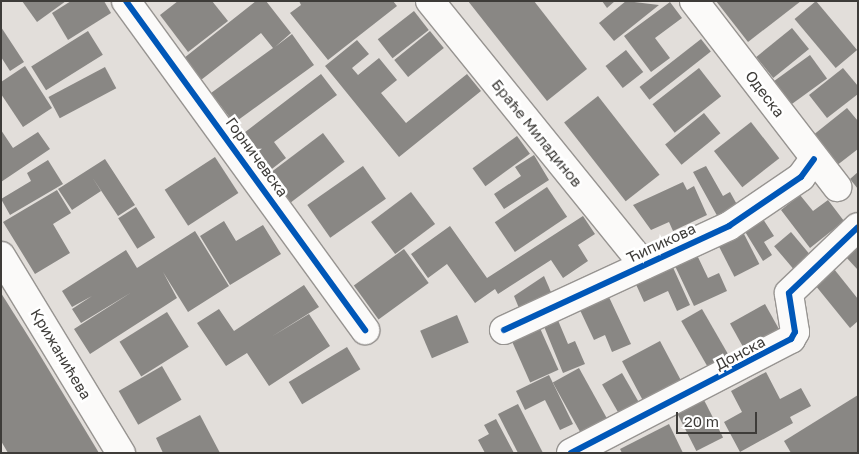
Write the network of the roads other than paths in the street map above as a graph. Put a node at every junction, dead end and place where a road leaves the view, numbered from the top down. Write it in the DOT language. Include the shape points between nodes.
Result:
graph roads {
  1 [pos="126,1"];
  2 [pos="430,1"];
  3 [pos="694,1"];
  4 [pos="814,159"];
  5 [pos="837,187"];
  6 [pos="858,227"];
  7 [pos="1,256"];
  8 [pos="644,265"];
  9 [pos="365,330"];
  10 [pos="504,330"];
  11 [pos="121,453"];
  12 [pos="571,453"];
  1 -- 9 [label="street, Горничевска"];
  2 -- 8 [label="street, Браће Миладинов"];
  3 -- 4 [label="street, Одеска"];
  4 -- 5 [label="street, Одеска"];
  4 -- 8 [label="street, Ћипикова" via="802,177 765,205"];
  6 -- 12 [label="street, Донска" via="789,292 795,332 792,339"];
  7 -- 11 [label="street, Крижанићева"];
  8 -- 10 [label="street, Ћипикова"];
}
